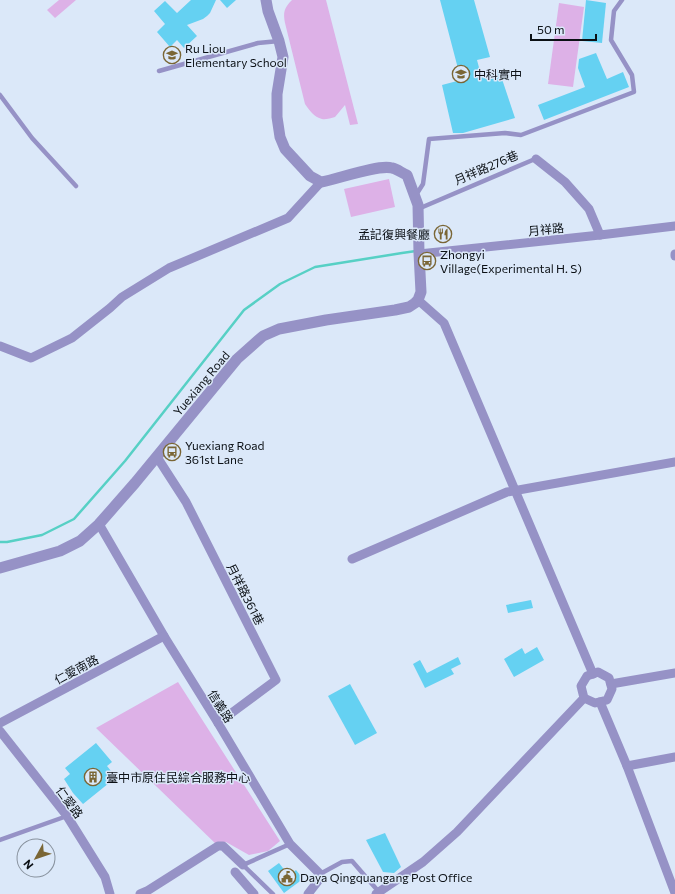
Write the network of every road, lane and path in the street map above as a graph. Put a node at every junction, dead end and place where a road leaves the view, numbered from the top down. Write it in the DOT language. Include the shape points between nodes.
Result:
graph roads {
  1 [pos="266,0"];
  2 [pos="622,0"];
  3 [pos="279,41"];
  4 [pos="159,71"];
  5 [pos="0,95"];
  6 [pos="536,159"];
  7 [pos="321,182"];
  8 [pos="76,186"];
  9 [pos="415,197"];
  10 [pos="418,209"];
  11 [pos="675,226"];
  12 [pos="599,233"];
  13 [pos="419,252"];
  14 [pos="418,300"];
  15 [pos="0,346"];
  16 [pos="157,457"];
  17 [pos="675,462"];
  18 [pos="515,491"];
  19 [pos="99,524"];
  20 [pos="352,559"];
  21 [pos="0,568"];
  22 [pos="164,636"];
  23 [pos="675,673"];
  24 [pos="593,674"];
  25 [pos="611,684"];
  26 [pos="584,698"];
  27 [pos="600,702"];
  28 [pos="0,723"];
  29 [pos="218,723"];
  30 [pos="0,731"];
  31 [pos="675,757"];
  32 [pos="627,766"];
  33 [pos="67,816"];
  34 [pos="0,840"];
  35 [pos="290,844"];
  36 [pos="243,865"];
  37 [pos="235,872"];
  38 [pos="320,874"];
  39 [pos="377,893"];
  40 [pos="675,893"];
  41 [pos="110,894"];
  42 [pos="140,894"];
  43 [pos="254,894"];
  44 [pos="273,894"];
  45 [pos="308,894"];
  1 -- 3 [label="street"];
  2 -- 9 [label="lane" via="614,10 611,40 632,75 634,92 521,134 429,139 423,184"];
  3 -- 4 [label="lane" via="258,43"];
  3 -- 7 [label="street" via="283,57 276,94 280,136 285,149 310,176"];
  5 -- 8 [label="lane" via="32,138"];
  6 -- 10 [label="lane, 月祥路276巷"];
  6 -- 12 [label="street, 月祥路276巷" via="565,182 589,209"];
  7 -- 9 [label="street" via="374,168 392,168 406,175"];
  7 -- 15 [label="street" via="288,218 169,268 122,297 72,338 31,358"];
  9 -- 10 [label="street"];
  10 -- 13 [label="street"];
  11 -- 12 [label="street, 月祥路"];
  12 -- 13 [label="street, 月祥路"];
  13 -- 14 [label="street" via="421,292"];
  14 -- 16 [label="street, Yuexiang Road" via="409,307 279,329 263,336 237,359"];
  14 -- 18 [label="street" via="444,323"];
  16 -- 19 [label="street, Yuexiang Road"];
  16 -- 29 [label="street, 月祥路361巷" via="186,502 276,680"];
  17 -- 18 [label="street"];
  18 -- 20 [label="street"];
  18 -- 24 [label="street"];
  19 -- 21 [label="street, Yuexiang Road" via="80,541 60,551"];
  19 -- 22 [label="street, 信義路"];
  22 -- 28 [label="street, 仁愛南路"];
  22 -- 29 [label="street, 信義路"];
  23 -- 25 [label="street"];
  24 -- 25 [label="street" via="598,672 609,678"];
  24 -- 26 [label="street" via="587,676 581,686"];
  25 -- 27 [label="street" via="612,689 607,700"];
  26 -- 27 [label="street" via="595,704"];
  26 -- 39 [label="street" via="457,832 423,862"];
  27 -- 32 [label="street"];
  29 -- 35 [label="street, 信義路"];
  30 -- 33 [label="street, 仁愛路"];
  31 -- 32 [label="street"];
  32 -- 40 [label="street"];
  33 -- 34 [label="lane"];
  33 -- 41 [label="street, 仁愛路" via="105,877"];
  35 -- 36 [label="lane"];
  35 -- 38 [label="street, 信義路"];
  36 -- 42 [label="street" via="223,846 218,846"];
  36 -- 44 [label="lane"];
  37 -- 43 [label="street"];
  38 -- 39 [label="lane" via="342,862 352,861"];
  38 -- 45 [label="street"];
}
